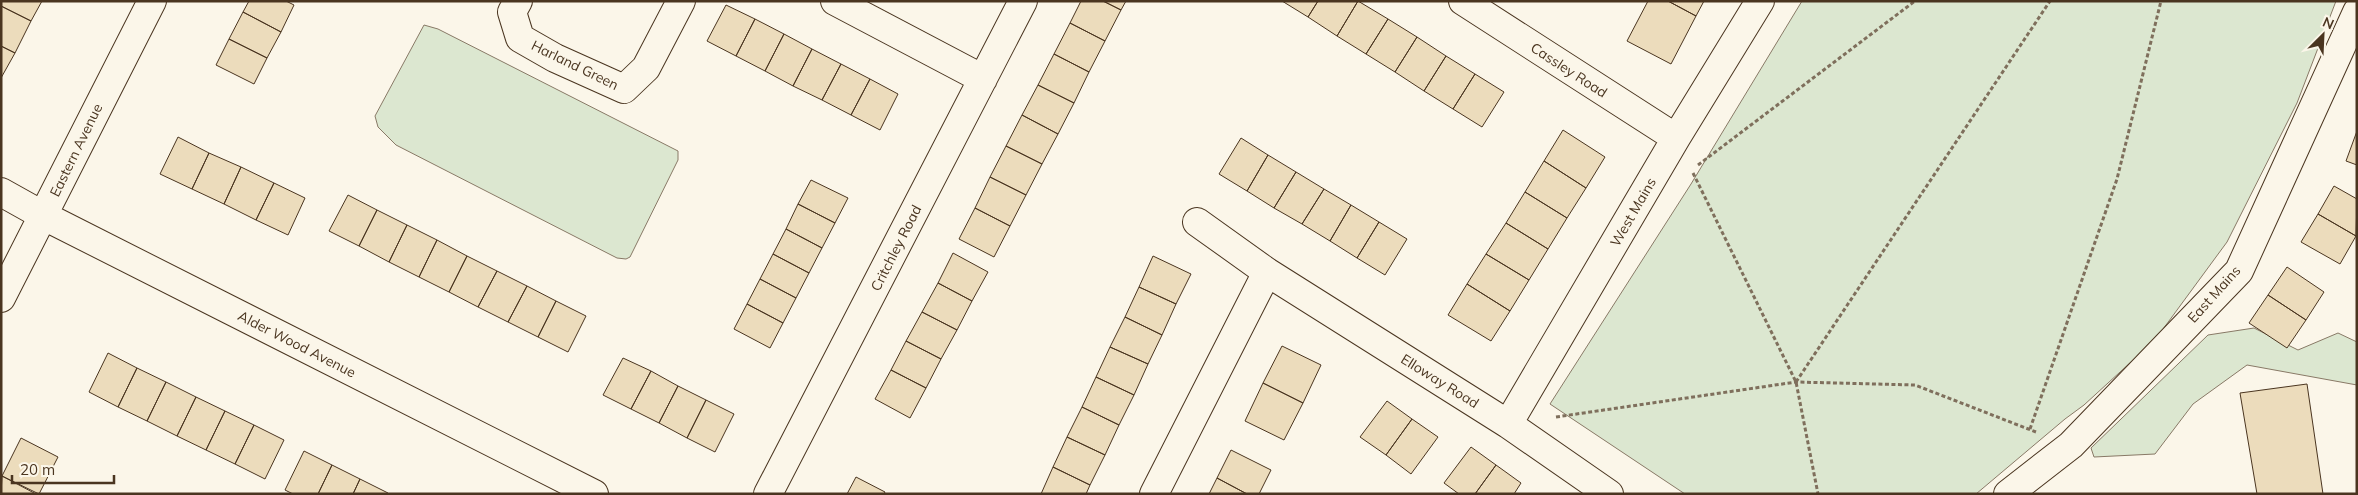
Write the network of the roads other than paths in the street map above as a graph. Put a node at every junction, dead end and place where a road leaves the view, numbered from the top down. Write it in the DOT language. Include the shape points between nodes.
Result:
graph roads {
  1 [pos="152,1"];
  2 [pos="518,1"];
  3 [pos="681,1"];
  4 [pos="835,1"];
  5 [pos="1023,1"];
  6 [pos="1463,1"];
  7 [pos="1760,1"];
  8 [pos="2357,12"];
  9 [pos="983,79"];
  10 [pos="1676,138"];
  11 [pos="1,192"];
  12 [pos="44,216"];
  13 [pos="1196,222"];
  14 [pos="1267,272"];
  15 [pos="1,298"];
  16 [pos="1508,424"];
  17 [pos="594,494"];
  18 [pos="768,494"];
  19 [pos="1154,494"];
  20 [pos="1609,494"];
  21 [pos="2008,494"];
  1 -- 12 [label="street, Eastern Avenue"];
  2 -- 3 [label="street, Harland Green" via="512,12 520,38 555,58 624,89 646,68"];
  4 -- 9 [label="street"];
  5 -- 9 [label="street, Critchley Road"];
  6 -- 10 [label="street, Cassley Road"];
  7 -- 10 [label="street, West Mains"];
  8 -- 21 [label="street, East Mains" via="2239,270 2070,445"];
  9 -- 18 [label="street, Critchley Road"];
  10 -- 16 [label="street, West Mains"];
  11 -- 12 [label="street, Alder Wood Avenue"];
  12 -- 15 [label="street, Eastern Avenue"];
  12 -- 17 [label="street, Alder Wood Avenue"];
  13 -- 14 [label="street, Elloway Road"];
  14 -- 16 [label="street, Elloway Road"];
  14 -- 19 [label="street"];
  16 -- 20 [label="street, Elloway Road"];
}
